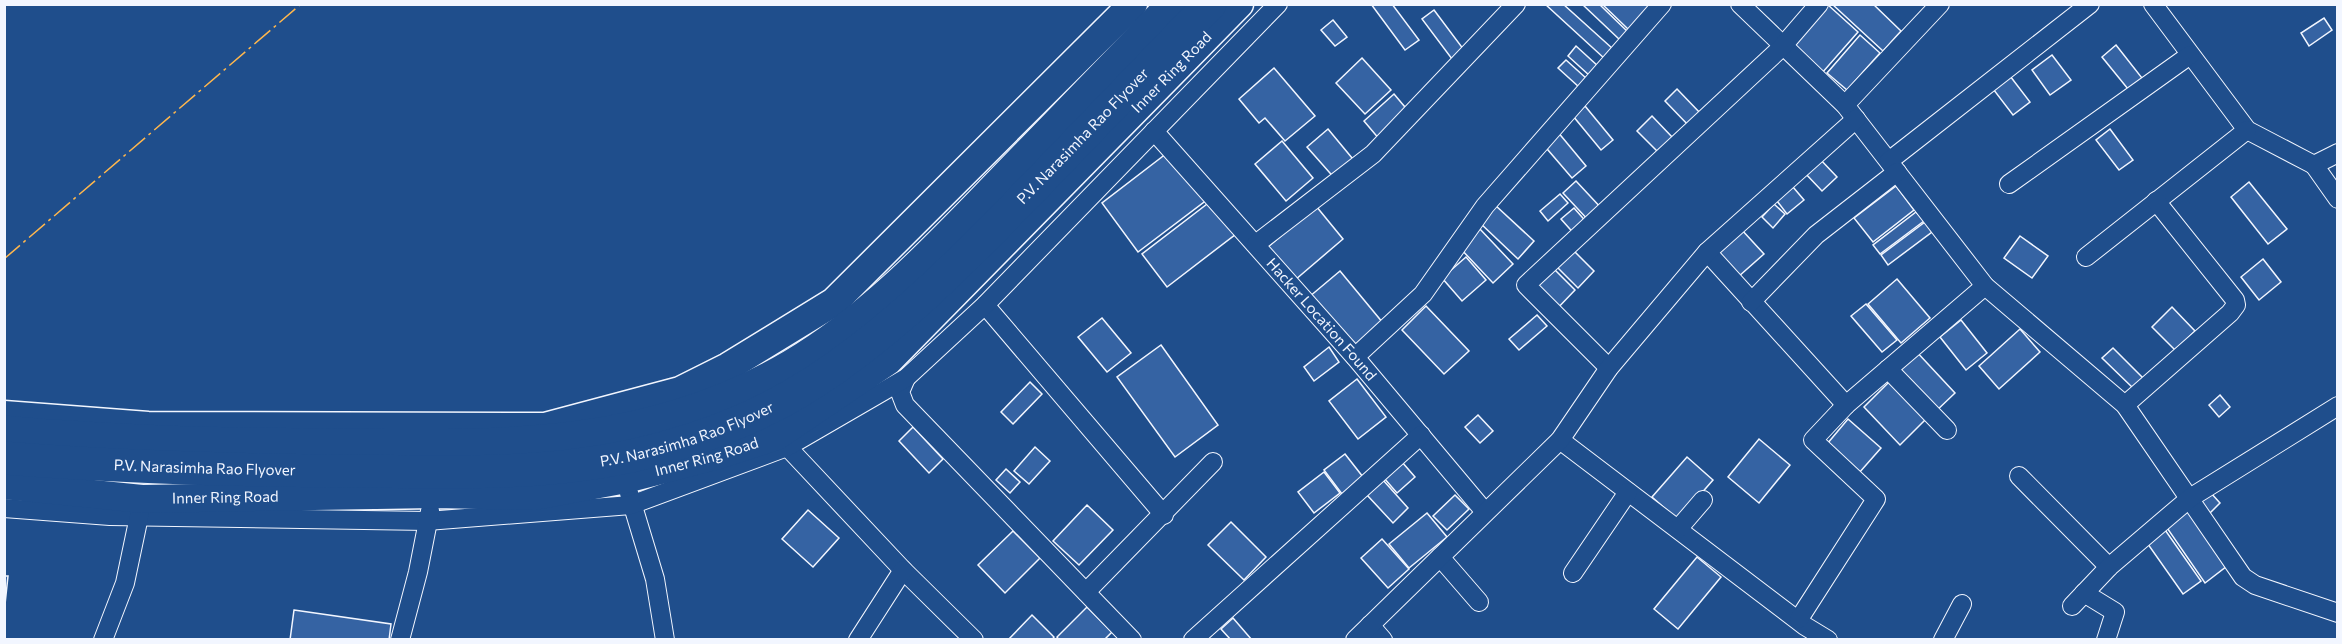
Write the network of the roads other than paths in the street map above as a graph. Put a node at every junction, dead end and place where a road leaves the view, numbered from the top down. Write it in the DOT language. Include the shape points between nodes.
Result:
graph roads {
  1 [pos="1133,4"];
  2 [pos="1174,4"];
  3 [pos="1210,4"];
  4 [pos="1239,4"];
  5 [pos="1278,4"];
  6 [pos="1516,4"];
  7 [pos="1662,4"];
  8 [pos="1740,4"];
  9 [pos="1819,4"];
  10 [pos="1940,4"];
  11 [pos="2090,4"];
  12 [pos="2153,4"];
  13 [pos="1782,47"];
  14 [pos="2190,55"];
  15 [pos="1850,112"];
  16 [pos="2247,130"];
  17 [pos="1154,131"];
  18 [pos="2337,153"];
  19 [pos="2314,165"];
  20 [pos="1893,167"];
  21 [pos="2009,184"];
  22 [pos="2337,199"];
  23 [pos="2156,201"];
  24 [pos="1256,244"];
  25 [pos="1707,252"];
  26 [pos="2086,257"];
  27 [pos="1985,286"];
  28 [pos="1751,302"];
  29 [pos="985,305"];
  30 [pos="1355,357"];
  31 [pos="1609,368"];
  32 [pos="1888,369"];
  33 [pos="906,378"];
  34 [pos="1846,405"];
  35 [pos="2125,405"];
  36 [pos="2337,406"];
  37 [pos="4,415"];
  38 [pos="1947,430"];
  39 [pos="4,432"];
  40 [pos="1421,435"];
  41 [pos="1560,440"];
  42 [pos="782,441"];
  43 [pos="4,458"];
  44 [pos="1213,462"];
  45 [pos="2019,476"];
  46 [pos="4,485"];
  47 [pos="629,492"];
  48 [pos="1628,492"];
  49 [pos="2190,498"];
  50 [pos="1703,500"];
  51 [pos="4,508"];
  52 [pos="141,508"];
  53 [pos="431,508"];
  54 [pos="1485,513"];
  55 [pos="1164,515"];
  56 [pos="1678,529"];
  57 [pos="1440,557"];
  58 [pos="2109,567"];
  59 [pos="903,570"];
  60 [pos="1573,573"];
  61 [pos="1086,592"];
  62 [pos="1479,602"];
  63 [pos="1962,603"];
  64 [pos="2337,613"];
  65 [pos="1370,625"];
  66 [pos="1799,628"];
  67 [pos="103,639"];
  68 [pos="400,639"];
  69 [pos="665,639"];
  70 [pos="858,639"];
  71 [pos="974,639"];
  72 [pos="1132,639"];
  73 [pos="1193,639"];
  74 [pos="1355,639"];
  75 [pos="1383,639"];
  76 [pos="1828,639"];
  77 [pos="1944,639"];
  78 [pos="2106,639"];
  1 -- 37 [label="main road" via="834,302 728,367 680,391 545,427 148,426"];
  2 -- 39 [label="highway, P.V. Narasimha Rao Flyover" via="887,297 794,365 701,410 612,434 524,444 252,445"];
  3 -- 43 [label="highway, P.V. Narasimha Rao Flyover" via="987,235 902,316 808,386 710,432 620,458 571,466 471,471 141,468"];
  4 -- 42 [label="main road, Inner Ring Road" via="888,361"];
  5 -- 17 [label="street"];
  6 -- 24 [label="street" via="1373,154"];
  7 -- 30 [label="street" via="1485,206 1423,294"];
  8 -- 13 [label="street"];
  9 -- 13 [label="street"];
  10 -- 15 [label="street"];
  11 -- 20 [label="street"];
  12 -- 14 [label="street"];
  13 -- 15 [label="street"];
  13 -- 31 [label="street" via="1526,285"];
  14 -- 16 [label="street"];
  14 -- 21 [label="street"];
  15 -- 20 [label="street"];
  15 -- 25 [label="street"];
  16 -- 19 [label="street"];
  16 -- 23 [label="street"];
  17 -- 24 [label="street, Hacker Location Found"];
  17 -- 29 [label="street"];
  18 -- 19 [label="street"];
  19 -- 22 [label="street"];
  20 -- 27 [label="street"];
  20 -- 28 [label="street" via="1816,235"];
  23 -- 26 [label="street"];
  23 -- 35 [label="street" via="2236,305"];
  24 -- 30 [label="street, Hacker Location Found"];
  25 -- 28 [label="street"];
  25 -- 31 [label="street"];
  27 -- 32 [label="street"];
  27 -- 35 [label="street"];
  28 -- 34 [label="street"];
  29 -- 33 [label="street"];
  29 -- 55 [label="street"];
  30 -- 40 [label="street, Hacker Location Found"];
  31 -- 41 [label="street"];
  32 -- 34 [label="street"];
  32 -- 38 [label="street"];
  33 -- 42 [label="street"];
  33 -- 61 [label="street" via="900,392 905,405"];
  34 -- 66 [label="street" via="1813,440 1876,499"];
  35 -- 49 [label="street"];
  36 -- 49 [label="street"];
  40 -- 54 [label="street, Hacker Location Found"];
  40 -- 73 [label="street"];
  41 -- 48 [label="street"];
  41 -- 54 [label="street"];
  42 -- 47 [label="main road, Inner Ring Road" via="719,455"];
  42 -- 59 [label="street"];
  44 -- 55 [label="street"];
  45 -- 58 [label="street"];
  46 -- 52 [label="main road, Inner Ring Road"];
  47 -- 53 [label="main road, Inner Ring Road" via="536,496"];
  47 -- 69 [label="street" via="655,579"];
  48 -- 56 [label="street"];
  48 -- 60 [label="street"];
  49 -- 58 [label="street"];
  49 -- 64 [label="street" via="2243,577 2255,585"];
  50 -- 56 [label="street"];
  51 -- 52 [label="street"];
  52 -- 53 [label="main road, Inner Ring Road"];
  52 -- 67 [label="street" via="125,583"];
  53 -- 68 [label="street"];
  54 -- 57 [label="street"];
  55 -- 61 [label="street"];
  56 -- 66 [label="street"];
  57 -- 62 [label="street"];
  57 -- 65 [label="street"];
  58 -- 78 [label="street" via="2078,600 2115,612"];
  59 -- 70 [label="street"];
  59 -- 71 [label="street"];
  61 -- 72 [label="street"];
  63 -- 77 [label="street"];
  65 -- 74 [label="street"];
  65 -- 75 [label="street"];
  66 -- 76 [label="street"];
}
